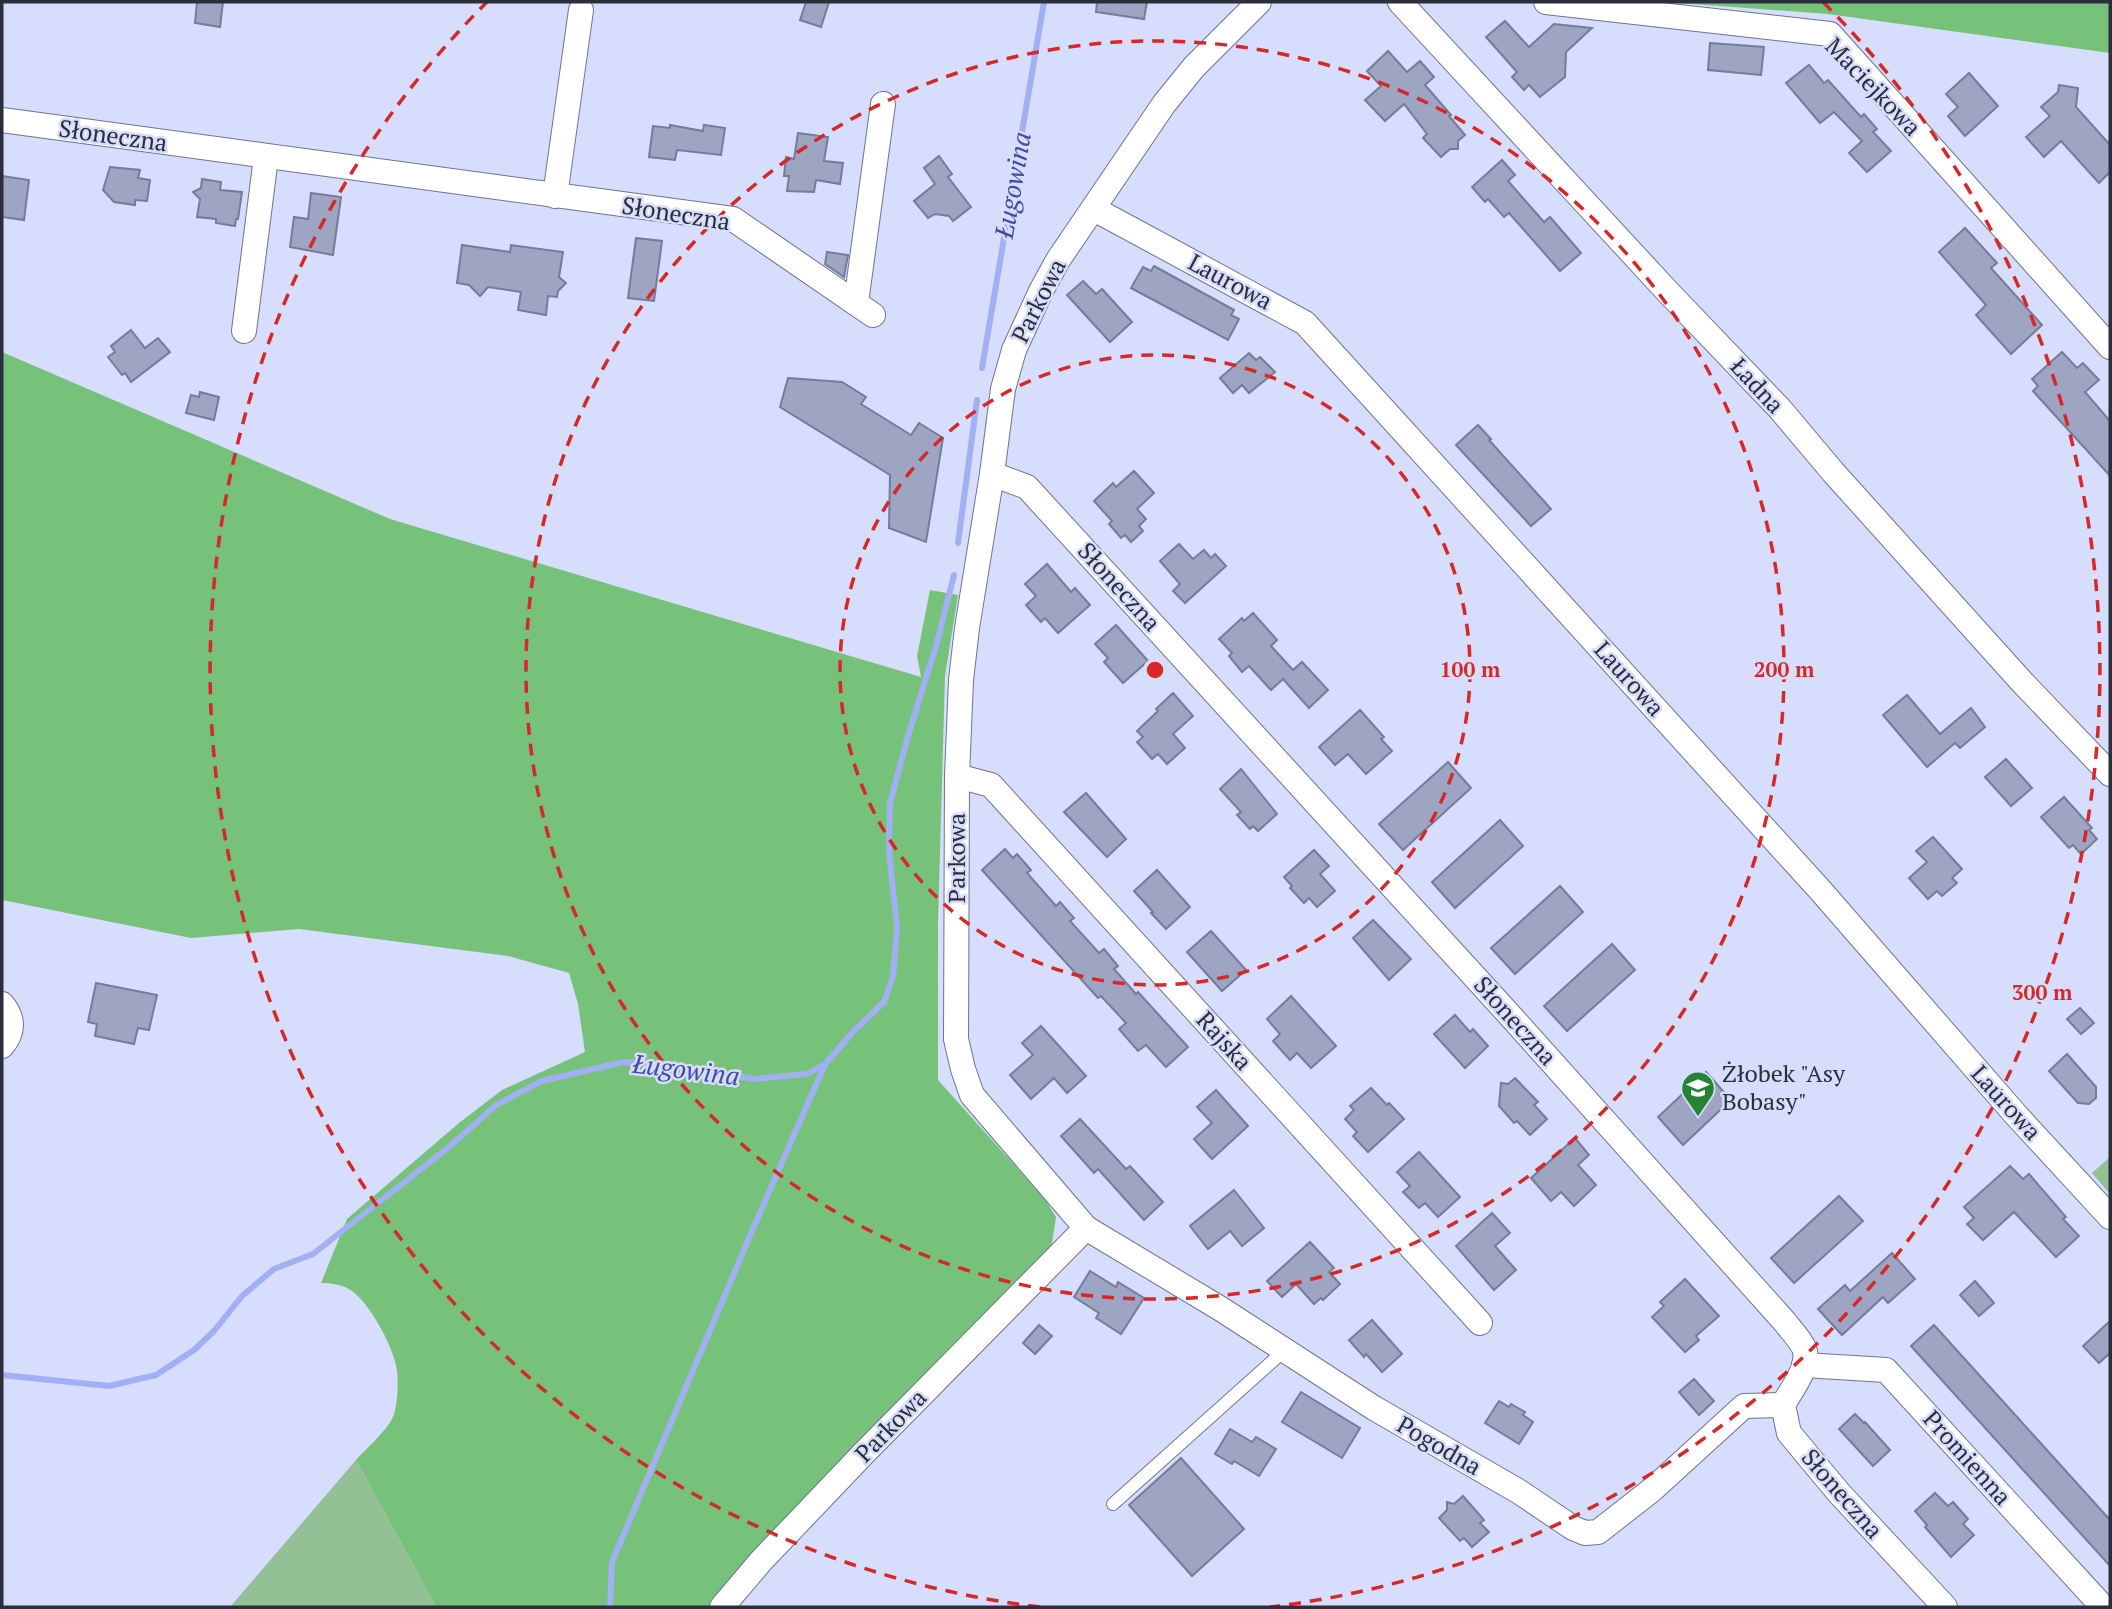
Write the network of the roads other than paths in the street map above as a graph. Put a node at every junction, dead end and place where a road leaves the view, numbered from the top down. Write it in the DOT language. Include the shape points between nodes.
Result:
graph roads {
  1 [pos="1259,2"];
  2 [pos="1546,2"];
  3 [pos="1410,5"];
  4 [pos="581,10"];
  5 [pos="883,104"];
  6 [pos="2,120"];
  7 [pos="266,157"];
  8 [pos="555,196"];
  9 [pos="1094,209"];
  10 [pos="244,331"];
  11 [pos="2110,347"];
  12 [pos="992,474"];
  13 [pos="2110,774"];
  14 [pos="957,776"];
  15 [pos="2,1004"];
  16 [pos="2,1045"];
  17 [pos="2110,1217"];
  18 [pos="1086,1228"];
  19 [pos="1480,1323"];
  20 [pos="1285,1350"];
  21 [pos="1804,1365"];
  22 [pos="1783,1405"];
  23 [pos="1113,1504"];
  24 [pos="722,1607"];
  25 [pos="1944,1607"];
  26 [pos="2103,1607"];
  1 -- 9 [label="street, Parkowa" via="1164,104"];
  2 -- 11 [label="street, Maciejkowa" via="1830,34"];
  3 -- 13 [label="street, Ładna"];
  4 -- 8 [label="street"];
  5 -- 8 [label="street, Słoneczna" via="865,309 733,219"];
  6 -- 7 [label="street, Słoneczna"];
  7 -- 8 [label="street, Słoneczna"];
  7 -- 10 [label="street"];
  9 -- 12 [label="street, Parkowa" via="1052,270 1014,350 1003,388"];
  9 -- 17 [label="street, Laurowa" via="1305,323"];
  12 -- 14 [label="street, Parkowa" via="962,667"];
  12 -- 21 [label="street, Słoneczna" via="1027,486 1506,1011 1784,1321 1804,1347"];
  14 -- 18 [label="street, Parkowa" via="956,1039 963,1069 972,1095"];
  14 -- 19 [label="street, Rajska" via="991,785"];
  15 -- 16 [label="street" via="11,1025"];
  18 -- 20 [label="street, Pogodna"];
  18 -- 24 [label="street, Parkowa" via="845,1472"];
  20 -- 22 [label="street, Pogodna" via="1585,1533 1598,1532 1653,1489 1744,1406"];
  20 -- 23 [label="lane"];
  21 -- 22 [label="street"];
  21 -- 26 [label="street, Promienna" via="1886,1370"];
  22 -- 25 [label="street, Słoneczna" via="1789,1433"];
}
